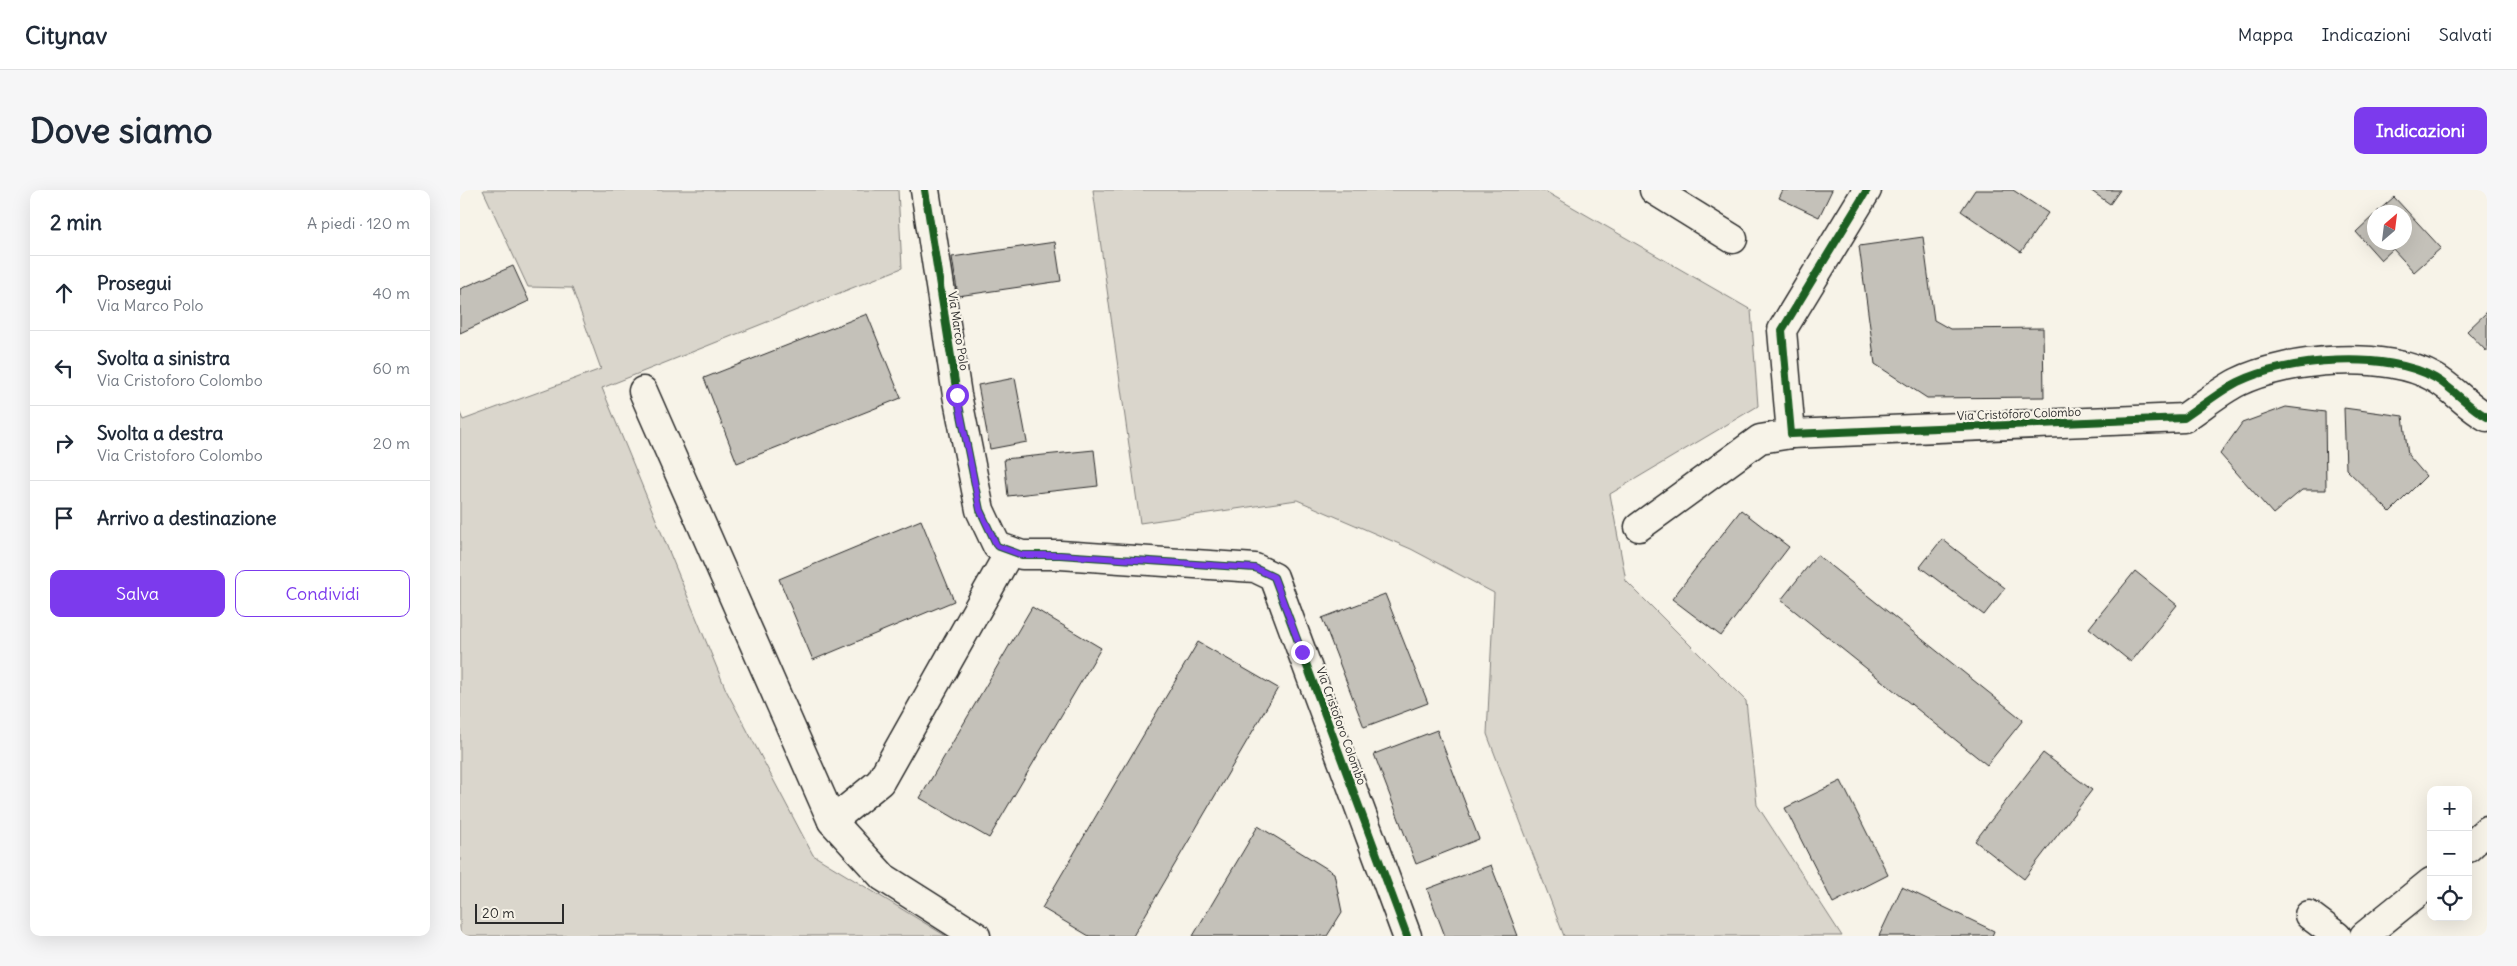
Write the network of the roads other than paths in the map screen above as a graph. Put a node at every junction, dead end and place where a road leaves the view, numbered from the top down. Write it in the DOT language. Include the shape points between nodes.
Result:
graph roads {
  1 [pos="925,190"];
  2 [pos="1654,190"];
  3 [pos="1867,190"];
  4 [pos="1733,239"];
  5 [pos="643,391"];
  6 [pos="2487,417"];
  7 [pos="1791,434"];
  8 [pos="1639,527"];
  9 [pos="1010,551"];
  10 [pos="832,821"];
  11 [pos="2487,830"];
  12 [pos="2472,844"];
  13 [pos="2427,885"];
  14 [pos="2308,915"];
  15 [pos="976,936"];
  16 [pos="1407,936"];
  17 [pos="2337,936"];
  18 [pos="2364,936"];
  1 -- 9 [label="street, Via Marco Polo" via="957,395 980,510 997,546"];
  2 -- 4 [label="street"];
  3 -- 7 [label="street" via="1782,330"];
  5 -- 10 [label="street"];
  6 -- 7 [label="street, Via Cristoforo Colombo" via="2434,377 2399,364 2344,359 2281,368 2238,382 2184,418"];
  7 -- 8 [label="street, Via Cristoforo Colombo" via="1760,439"];
  9 -- 10 [label="street" via="880,782"];
  9 -- 16 [label="street, Via Cristoforo Colombo" via="1022,555 1255,568 1274,577"];
  10 -- 15 [label="street" via="883,877"];
  11 -- 12 [label="street"];
  13 -- 18 [label="street"];
  14 -- 17 [label="street"];
}
